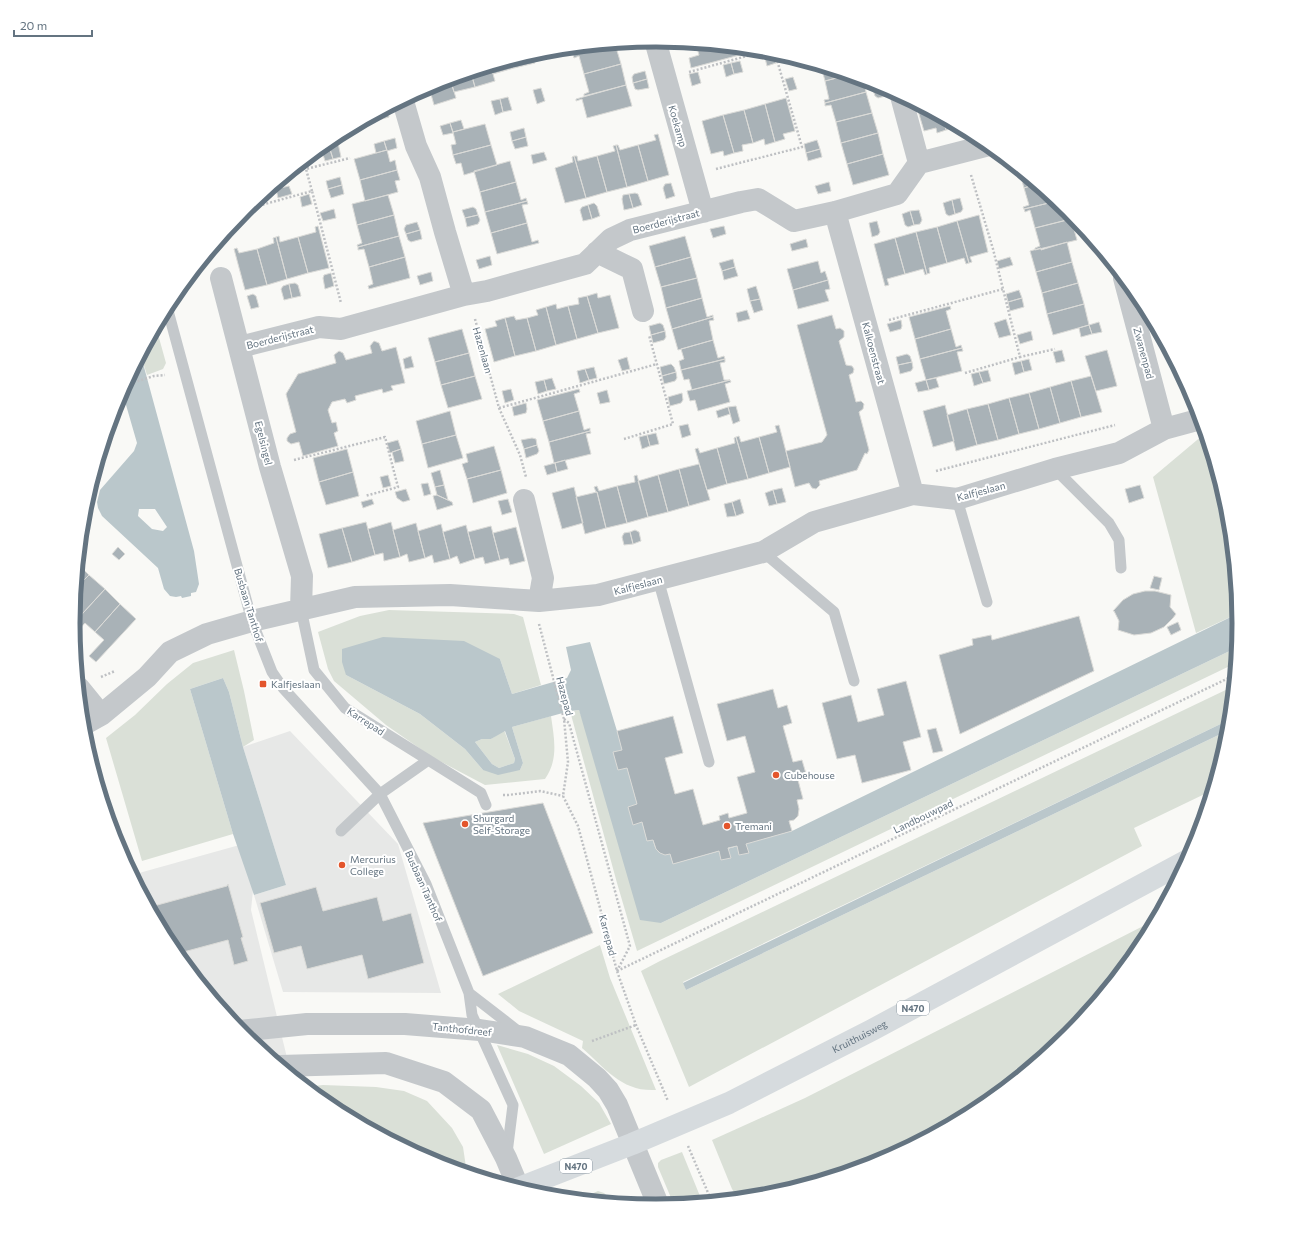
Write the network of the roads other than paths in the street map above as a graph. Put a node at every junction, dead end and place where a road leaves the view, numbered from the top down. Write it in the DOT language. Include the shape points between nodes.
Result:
graph roads {
  1 [pos="657,47"];
  2 [pos="903,102"];
  3 [pos="404,105"];
  4 [pos="981,147"];
  5 [pos="919,163"];
  6 [pos="703,212"];
  7 [pos="835,212"];
  8 [pos="597,252"];
  9 [pos="221,278"];
  10 [pos="1128,292"];
  11 [pos="464,295"];
  12 [pos="643,311"];
  13 [pos="169,315"];
  14 [pos="240,348"];
  15 [pos="1195,420"];
  16 [pos="1164,429"];
  17 [pos="1056,469"];
  18 [pos="910,486"];
  19 [pos="957,499"];
  20 [pos="524,500"];
  21 [pos="763,552"];
  22 [pos="1121,568"];
  23 [pos="658,579"];
  24 [pos="539,602"];
  25 [pos="987,602"];
  26 [pos="301,609"];
  27 [pos="252,621"];
  28 [pos="854,681"];
  29 [pos="86,705"];
  30 [pos="92,720"];
  31 [pos="427,760"];
  32 [pos="709,762"];
  33 [pos="380,794"];
  34 [pos="486,805"];
  35 [pos="341,830"];
  36 [pos="1180,864"];
  37 [pos="469,993"];
  38 [pos="248,1030"];
  39 [pos="480,1030"];
  40 [pos="525,1037"];
  41 [pos="287,1066"];
  42 [pos="632,1144"];
  43 [pos="506,1158"];
  44 [pos="517,1182"];
  45 [pos="527,1185"];
  46 [pos="656,1200"];
  1 -- 6 [label="street, Koekamp"];
  2 -- 5 [label="street"];
  3 -- 11 [label="street" via="416,146 430,177"];
  4 -- 5 [label="street"];
  5 -- 7 [label="street, Boerderijstraat" via="897,194"];
  6 -- 7 [label="street, Boerderijstraat" via="758,199 794,221"];
  6 -- 8 [label="street, Boerderijstraat" via="630,230 612,239"];
  7 -- 18 [label="street, Kalkoenstraat"];
  8 -- 11 [label="street, Boerderijstraat" via="585,264"];
  8 -- 12 [label="street" via="632,269"];
  9 -- 14 [label="street, Egelsingel"];
  10 -- 16 [label="street, Zwanenpad"];
  11 -- 14 [label="street, Boerderijstraat" via="341,329 319,327"];
  13 -- 27 [label="lane, Busbaan Tanthof"];
  14 -- 26 [label="street, Egelsingel" via="270,466 302,576"];
  15 -- 16 [label="street, Kalfjeslaan"];
  16 -- 17 [label="street, Kalfjeslaan" via="1119,453"];
  17 -- 19 [label="street, Kalfjeslaan"];
  17 -- 22 [label="lane" via="1109,523 1119,540"];
  18 -- 19 [label="street, Kalfjeslaan"];
  18 -- 21 [label="street, Kalfjeslaan" via="814,522"];
  19 -- 25 [label="lane"];
  20 -- 24 [label="street" via="543,578"];
  21 -- 23 [label="street, Kalfjeslaan"];
  21 -- 28 [label="lane" via="834,612"];
  23 -- 24 [label="street, Kalfjeslaan" via="598,595"];
  23 -- 32 [label="lane"];
  24 -- 26 [label="street, Kalfjeslaan" via="450,595 355,597"];
  26 -- 27 [label="street, Kalfjeslaan"];
  26 -- 31 [label="lane, Karrepad" via="314,670 345,708"];
  27 -- 30 [label="street, Kalfjeslaan" via="207,634 170,652 146,677"];
  27 -- 33 [label="lane, Busbaan Tanthof" via="272,672 283,688"];
  29 -- 30 [label="street"];
  31 -- 33 [label="lane"];
  31 -- 34 [label="lane, Karrepad" via="481,793"];
  33 -- 35 [label="lane"];
  33 -- 37 [label="lane, Busbaan Tanthof" via="426,884"];
  36 -- 42 [label="main road, Kruithuisweg / N470" via="872,1030 729,1103"];
  37 -- 39 [label="lane, Busbaan Tanthof" via="472,1015"];
  37 -- 40 [label="lane"];
  38 -- 39 [label="street, Tanthofdreef" via="307,1024 405,1024"];
  39 -- 40 [label="street, Tanthofdreef"];
  39 -- 43 [label="lane, Busbaan Tanthof" via="513,1105"];
  40 -- 42 [label="street, Tanthofdreef" via="569,1055 597,1078 617,1105"];
  41 -- 43 [label="street" via="386,1063 444,1082 481,1110"];
  42 -- 45 [label="main road, Kruithuisweg / N470"];
  42 -- 46 [label="street, Tanthofdreef"];
  43 -- 44 [label="street"];
}
